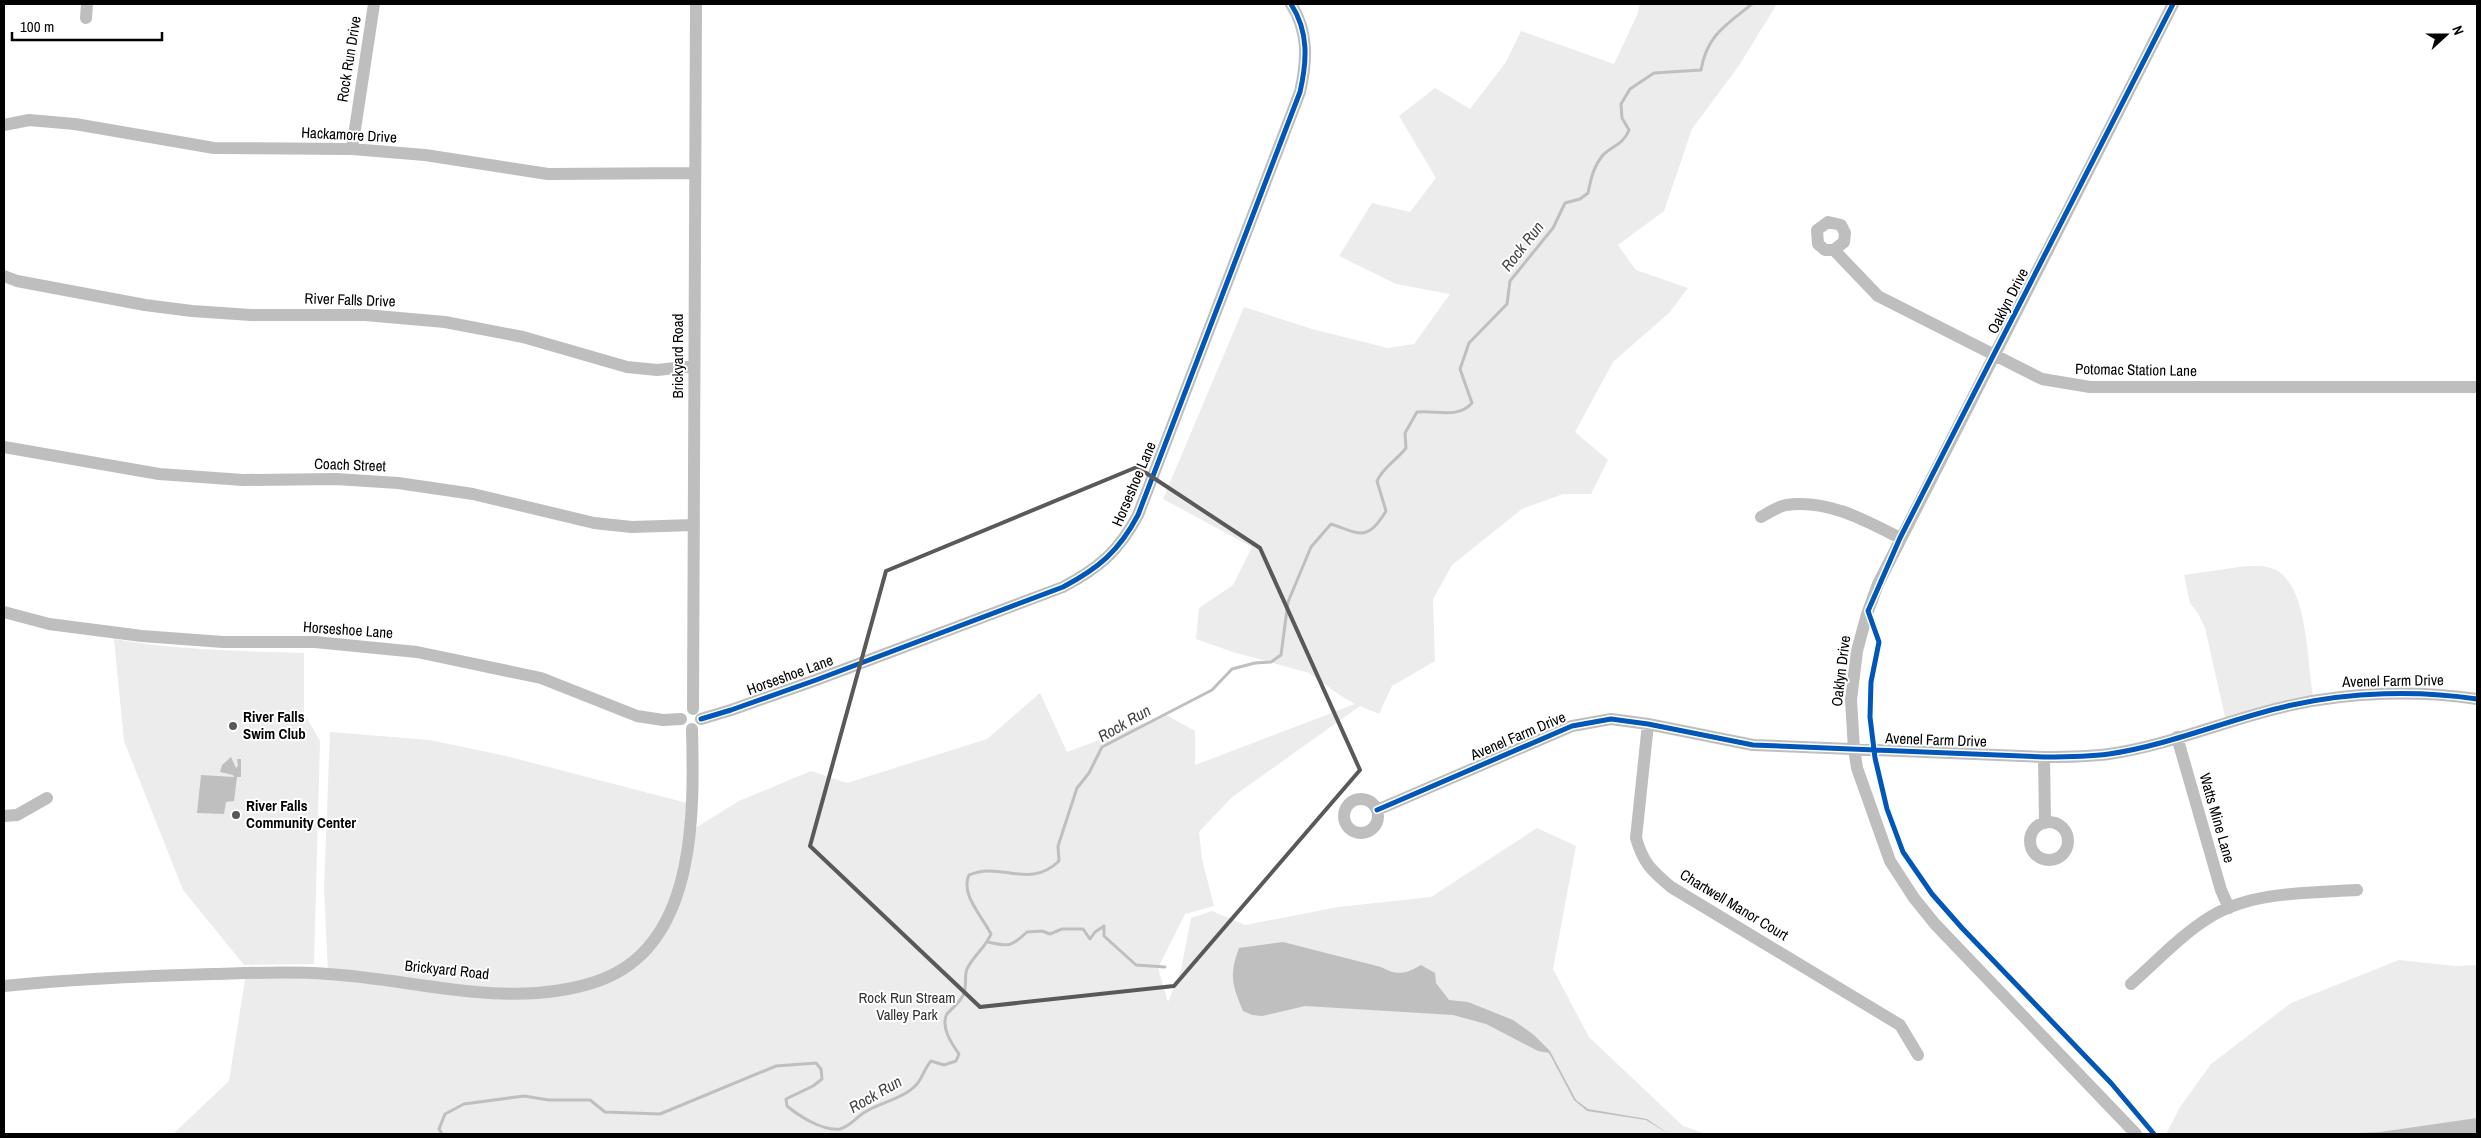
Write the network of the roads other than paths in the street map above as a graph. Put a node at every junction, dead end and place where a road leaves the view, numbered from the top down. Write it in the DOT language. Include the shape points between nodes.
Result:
graph roads {
  1 [pos="88,4"];
  2 [pos="374,4"];
  3 [pos="696,4"];
  4 [pos="2173,4"];
  5 [pos="1295,5"];
  6 [pos="86,18"];
  7 [pos="4,125"];
  8 [pos="352,149"];
  9 [pos="695,173"];
  10 [pos="1834,250"];
  11 [pos="4,276"];
  12 [pos="1993,356"];
  13 [pos="694,366"];
  14 [pos="2477,387"];
  15 [pos="4,447"];
  16 [pos="1761,517"];
  17 [pos="693,525"];
  18 [pos="1900,538"];
  19 [pos="4,612"];
  20 [pos="2477,698"];
  21 [pos="697,714"];
  22 [pos="681,719"];
  23 [pos="1648,724"];
  24 [pos="692,729"];
  25 [pos="2177,737"];
  26 [pos="1854,749"];
  27 [pos="2044,757"];
  28 [pos="47,798"];
  29 [pos="1377,810"];
  30 [pos="4,816"];
  31 [pos="2045,823"];
  32 [pos="2357,890"];
  33 [pos="2229,908"];
  34 [pos="2132,984"];
  35 [pos="4,986"];
  36 [pos="1918,1055"];
  37 [pos="2136,1134"];
  1 -- 6 [label="street"];
  2 -- 8 [label="street, Rock Run Drive"];
  3 -- 9 [label="street, Brickyard Road"];
  4 -- 12 [label="street, Oaklyn Drive"];
  5 -- 21 [label="street, Horseshoe Lane" via="1305,40 1306,68 1300,92 1138,515 1116,550 1092,572 1063,587 787,690"];
  7 -- 8 [label="street, Hackamore Drive" via="29,120 75,124 214,148"];
  8 -- 9 [label="street, Hackamore Drive" via="425,155 548,174"];
  9 -- 13 [label="street, Brickyard Road"];
  10 -- 12 [label="street, Potomac Station Lane" via="1878,296"];
  11 -- 13 [label="street, River Falls Drive" via="145,305 192,311 251,315 365,315 445,322 523,337 627,367 657,370"];
  12 -- 14 [label="street, Potomac Station Lane" via="2042,379 2090,387"];
  12 -- 18 [label="street, Oaklyn Drive"];
  13 -- 17 [label="street, Brickyard Road"];
  15 -- 17 [label="street, Coach Street" via="159,474 243,480 336,479 398,483 473,494 594,523 632,527"];
  16 -- 18 [label="street" via="1784,506 1815,504 1856,516"];
  17 -- 21 [label="street, Brickyard Road"];
  18 -- 26 [label="street, Oaklyn Drive" via="1868,610 1857,651 1851,700"];
  19 -- 22 [label="street, Horseshoe Lane" via="49,624 142,636 223,642 324,643 417,652 541,678 637,716"];
  20 -- 25 [label="street, Avenel Farm Drive" via="2378,694 2336,698 2292,705"];
  21 -- 22 [label="street" via="684,712"];
  21 -- 24 [label="street" via="698,726"];
  22 -- 24 [label="street" via="684,726"];
  23 -- 26 [label="street, Avenel Farm Drive" via="1753,745"];
  23 -- 29 [label="street, Avenel Farm Drive" via="1611,719 1572,726"];
  23 -- 36 [label="street, Chartwell Manor Court" via="1636,838 1641,857 1650,869 1671,887 1900,1025"];
  24 -- 35 [label="street, Brickyard Road" via="689,832 684,871 671,912 654,940 634,961 610,976 578,986 536,993 480,991 328,974 271,973 126,976"];
  25 -- 27 [label="street, Avenel Farm Drive" via="2110,754"];
  25 -- 33 [label="street, Watts Mine Lane"];
  26 -- 27 [label="street, Avenel Farm Drive"];
  26 -- 37 [label="street, Oaklyn Drive" via="1879,834 1890,861 1914,898 1935,924"];
  27 -- 31 [label="street"];
  28 -- 30 [label="street" via="17,815"];
  32 -- 33 [label="street" via="2290,895 2244,902"];
  33 -- 34 [label="street" via="2187,934"];
}
